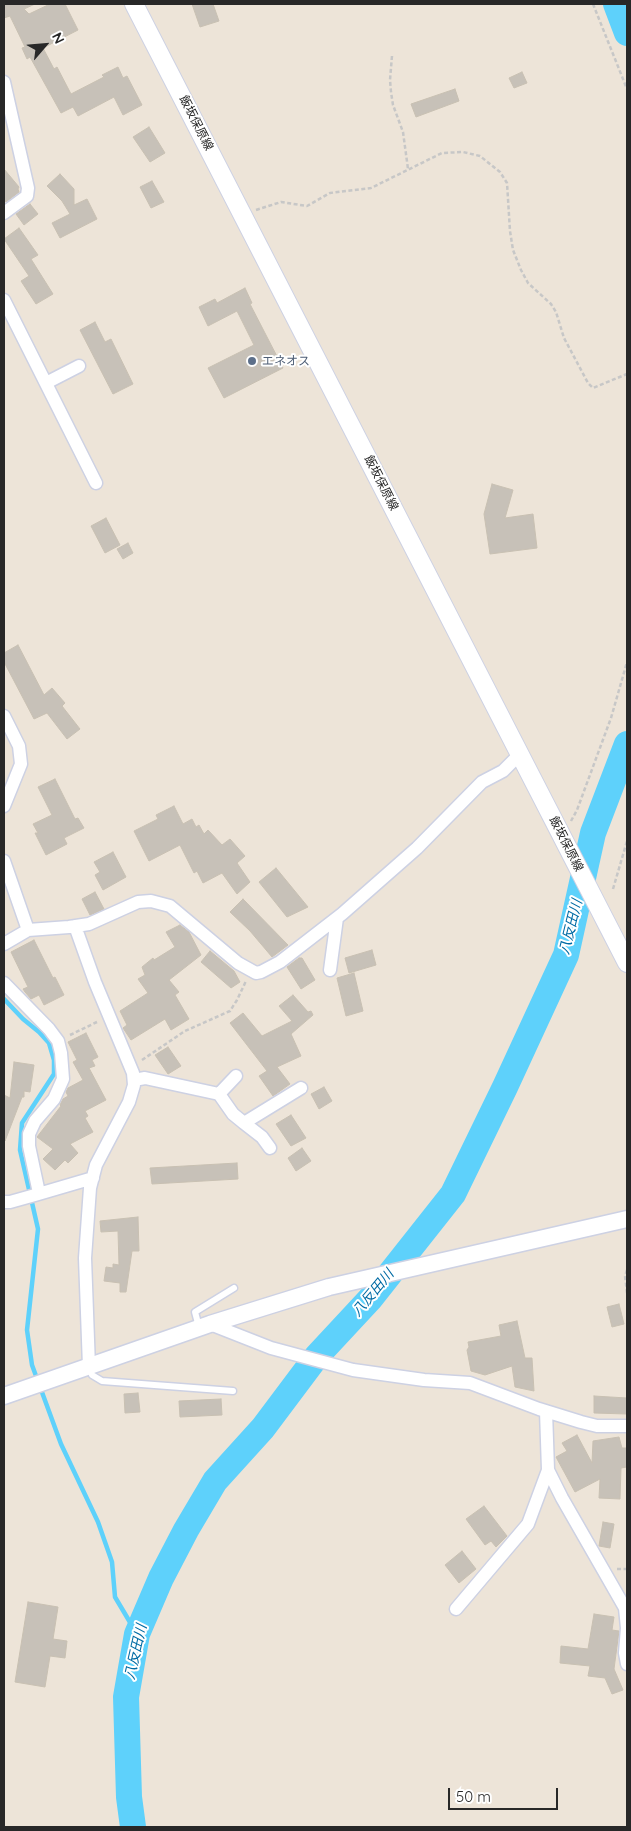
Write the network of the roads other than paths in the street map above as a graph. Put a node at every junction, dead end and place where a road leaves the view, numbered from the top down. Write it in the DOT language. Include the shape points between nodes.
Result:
graph roads {
  1 [pos="134,4"];
  2 [pos="4,82"];
  3 [pos="4,213"];
  4 [pos="4,300"];
  5 [pos="79,366"];
  6 [pos="46,383"];
  7 [pos="96,483"];
  8 [pos="4,716"];
  9 [pos="520,754"];
  10 [pos="4,806"];
  11 [pos="4,861"];
  12 [pos="337,918"];
  13 [pos="75,926"];
  14 [pos="28,930"];
  15 [pos="4,944"];
  16 [pos="627,963"];
  17 [pos="330,970"];
  18 [pos="4,984"];
  19 [pos="236,1076"];
  20 [pos="134,1080"];
  21 [pos="302,1088"];
  22 [pos="219,1094"];
  23 [pos="244,1123"];
  24 [pos="270,1148"];
  25 [pos="92,1178"];
  26 [pos="33,1195"];
  27 [pos="4,1202"];
  28 [pos="627,1219"];
  29 [pos="234,1288"];
  30 [pos="205,1326"];
  31 [pos="89,1367"];
  32 [pos="233,1391"];
  33 [pos="4,1396"];
  34 [pos="546,1411"];
  35 [pos="627,1426"];
  36 [pos="548,1470"];
  37 [pos="456,1609"];
  38 [pos="627,1664"];
  1 -- 9 [label="main road, 飯坂保原線"];
  2 -- 3 [label="street" via="28,188 27,196"];
  4 -- 6 [label="street"];
  5 -- 6 [label="street"];
  6 -- 7 [label="street"];
  8 -- 10 [label="street" via="20,746 21,764"];
  9 -- 12 [label="street" via="503,771 482,782 417,848"];
  9 -- 16 [label="main road, 飯坂保原線"];
  11 -- 14 [label="street"];
  12 -- 13 [label="street" via="276,965 261,972 250,971 238,963 161,902 138,902 102,919"];
  12 -- 17 [label="street"];
  13 -- 14 [label="street"];
  13 -- 20 [label="street"];
  14 -- 15 [label="street"];
  18 -- 26 [label="street" via="49,1029 61,1052 63,1079 54,1099 35,1120 29,1134"];
  19 -- 22 [label="street"];
  20 -- 22 [label="street" via="145,1078"];
  20 -- 25 [label="street" via="129,1102"];
  21 -- 23 [label="street"];
  22 -- 23 [label="street"];
  23 -- 24 [label="street"];
  25 -- 26 [label="street"];
  25 -- 31 [label="street" via="85,1258"];
  26 -- 27 [label="street"];
  28 -- 30 [label="street" via="328,1287"];
  29 -- 30 [label="lane" via="195,1312"];
  30 -- 31 [label="street"];
  30 -- 34 [label="street" via="353,1370 470,1383"];
  31 -- 32 [label="lane" via="92,1375 102,1381"];
  31 -- 33 [label="street"];
  34 -- 35 [label="street" via="597,1426"];
  34 -- 36 [label="street"];
  36 -- 37 [label="street" via="528,1524"];
  36 -- 38 [label="street" via="625,1608"];
}
